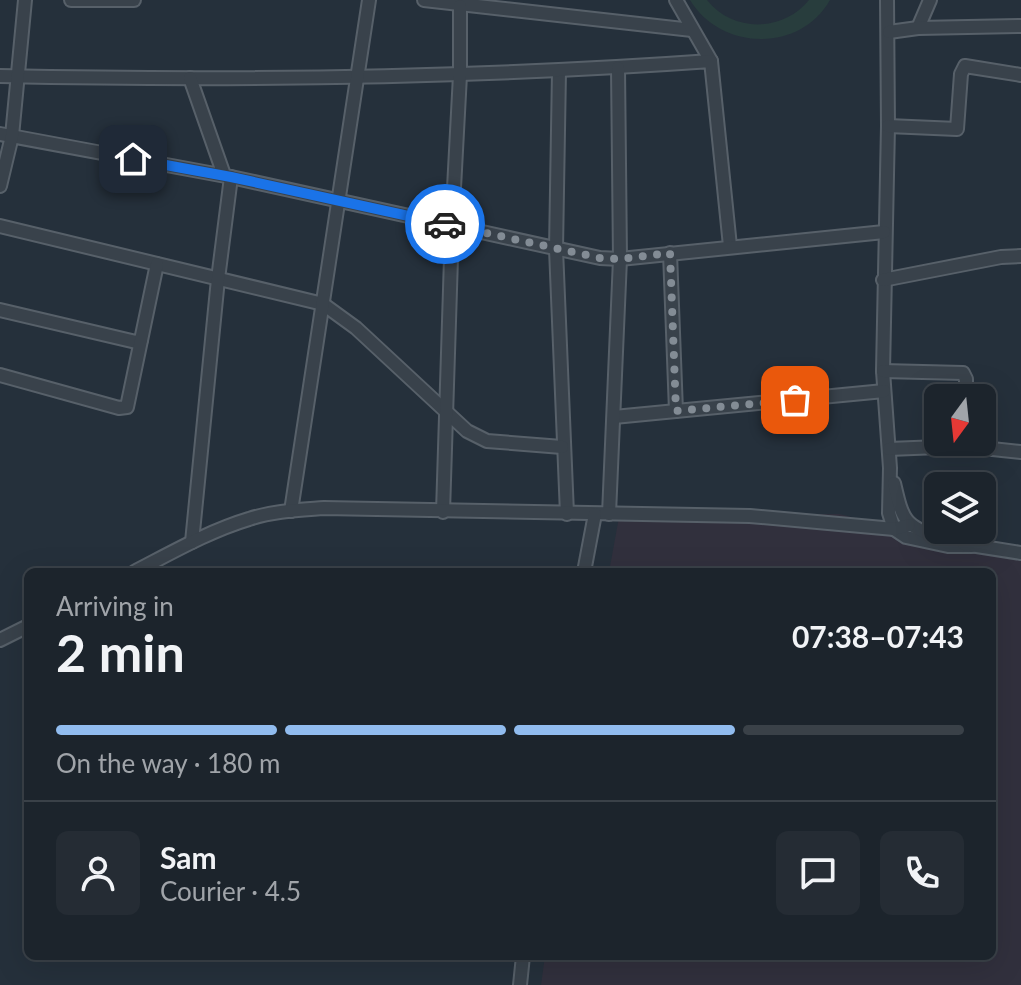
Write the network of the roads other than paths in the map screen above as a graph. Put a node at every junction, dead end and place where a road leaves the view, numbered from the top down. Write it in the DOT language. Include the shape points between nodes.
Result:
graph roads {
  1 [pos="25,0"];
  2 [pos="71,0"];
  3 [pos="134,0"];
  4 [pos="369,0"];
  5 [pos="424,0"];
  6 [pos="676,0"];
  7 [pos="887,0"];
  8 [pos="930,0"];
  9 [pos="460,6"];
  10 [pos="1021,26"];
  11 [pos="918,28"];
  12 [pos="692,30"];
  13 [pos="889,32"];
  14 [pos="711,61"];
  15 [pos="618,68"];
  16 [pos="559,71"];
  17 [pos="460,75"];
  18 [pos="1021,75"];
  19 [pos="0,76"];
  20 [pos="18,76"];
  21 [pos="190,78"];
  22 [pos="359,78"];
  23 [pos="888,126"];
  24 [pos="6,135"];
  25 [pos="228,176"];
  26 [pos="0,186"];
  27 [pos="339,200"];
  28 [pos="0,226"];
  29 [pos="452,226"];
  30 [pos="884,232"];
  31 [pos="730,246"];
  32 [pos="556,249"];
  33 [pos="670,253"];
  34 [pos="1021,256"];
  35 [pos="620,259"];
  36 [pos="157,264"];
  37 [pos="218,279"];
  38 [pos="883,280"];
  39 [pos="323,304"];
  40 [pos="0,310"];
  41 [pos="141,340"];
  42 [pos="883,371"];
  43 [pos="0,375"];
  44 [pos="966,384"];
  45 [pos="884,391"];
  46 [pos="445,408"];
  47 [pos="676,411"];
  48 [pos="614,417"];
  49 [pos="562,447"];
  50 [pos="924,447"];
  51 [pos="996,448"];
  52 [pos="889,449"];
  53 [pos="1021,452"];
  54 [pos="890,468"];
  55 [pos="291,511"];
  56 [pos="443,512"];
  57 [pos="567,514"];
  58 [pos="595,514"];
  59 [pos="609,514"];
  60 [pos="909,525"];
  61 [pos="894,529"];
  62 [pos="192,542"];
  63 [pos="972,546"];
  64 [pos="1021,553"];
  65 [pos="142,568"];
  66 [pos="585,568"];
  67 [pos="24,628"];
  68 [pos="0,640"];
  69 [pos="523,960"];
  70 [pos="520,985"];
  1 -- 20 [label="street"];
  2 -- 3 [label="street"];
  4 -- 22 [label="street"];
  5 -- 9 [label="street"];
  6 -- 12 [label="street"];
  7 -- 13 [label="street"];
  8 -- 11 [label="street"];
  9 -- 12 [label="street"];
  9 -- 17 [label="street"];
  10 -- 11 [label="street"];
  11 -- 13 [label="street"];
  12 -- 14 [label="street"];
  13 -- 23 [label="street"];
  14 -- 15 [label="street"];
  14 -- 31 [label="street"];
  15 -- 16 [label="street"];
  15 -- 35 [label="street"];
  16 -- 17 [label="street"];
  16 -- 32 [label="street"];
  17 -- 22 [label="street"];
  17 -- 29 [label="street"];
  18 -- 23 [label="street" via="965,66 957,129"];
  19 -- 20 [label="street"];
  20 -- 21 [label="street"];
  20 -- 24 [label="street"];
  21 -- 22 [label="street"];
  21 -- 25 [label="street"];
  22 -- 27 [label="street"];
  23 -- 30 [label="street"];
  24 -- 25 [label="street"];
  24 -- 26 [label="street"];
  25 -- 27 [label="street"];
  25 -- 37 [label="street"];
  27 -- 29 [label="street"];
  27 -- 39 [label="street"];
  28 -- 36 [label="street"];
  29 -- 32 [label="street"];
  29 -- 46 [label="street"];
  30 -- 31 [label="street"];
  30 -- 38 [label="street"];
  31 -- 33 [label="street"];
  32 -- 35 [label="street"];
  32 -- 49 [label="street"];
  33 -- 35 [label="street"];
  33 -- 47 [label="street"];
  34 -- 38 [label="street"];
  35 -- 48 [label="street"];
  36 -- 37 [label="street"];
  36 -- 41 [label="street"];
  37 -- 39 [label="street"];
  37 -- 62 [label="street"];
  38 -- 42 [label="street"];
  39 -- 46 [label="street"];
  39 -- 55 [label="street"];
  40 -- 41 [label="street"];
  41 -- 43 [label="street" via="124,409"];
  42 -- 44 [label="street" via="963,373"];
  42 -- 45 [label="street"];
  45 -- 47 [label="street"];
  45 -- 52 [label="street"];
  46 -- 49 [label="street" via="467,431 487,441"];
  46 -- 56 [label="street"];
  47 -- 48 [label="street"];
  48 -- 59 [label="street"];
  49 -- 57 [label="street"];
  50 -- 52 [label="street"];
  51 -- 53 [label="street"];
  52 -- 54 [label="street"];
  54 -- 60 [label="street"];
  54 -- 61 [label="street"];
  55 -- 56 [label="street"];
  55 -- 62 [label="street" via="249,519"];
  56 -- 57 [label="street"];
  57 -- 58 [label="street"];
  58 -- 59 [label="street"];
  58 -- 66 [label="street"];
  59 -- 61 [label="street" via="750,516"];
  60 -- 61 [label="street"];
  60 -- 63 [label="street"];
  61 -- 63 [label="street" via="906,537"];
  62 -- 65 [label="street"];
  63 -- 64 [label="street"];
  67 -- 68 [label="street"];
  69 -- 70 [label="street"];
}
